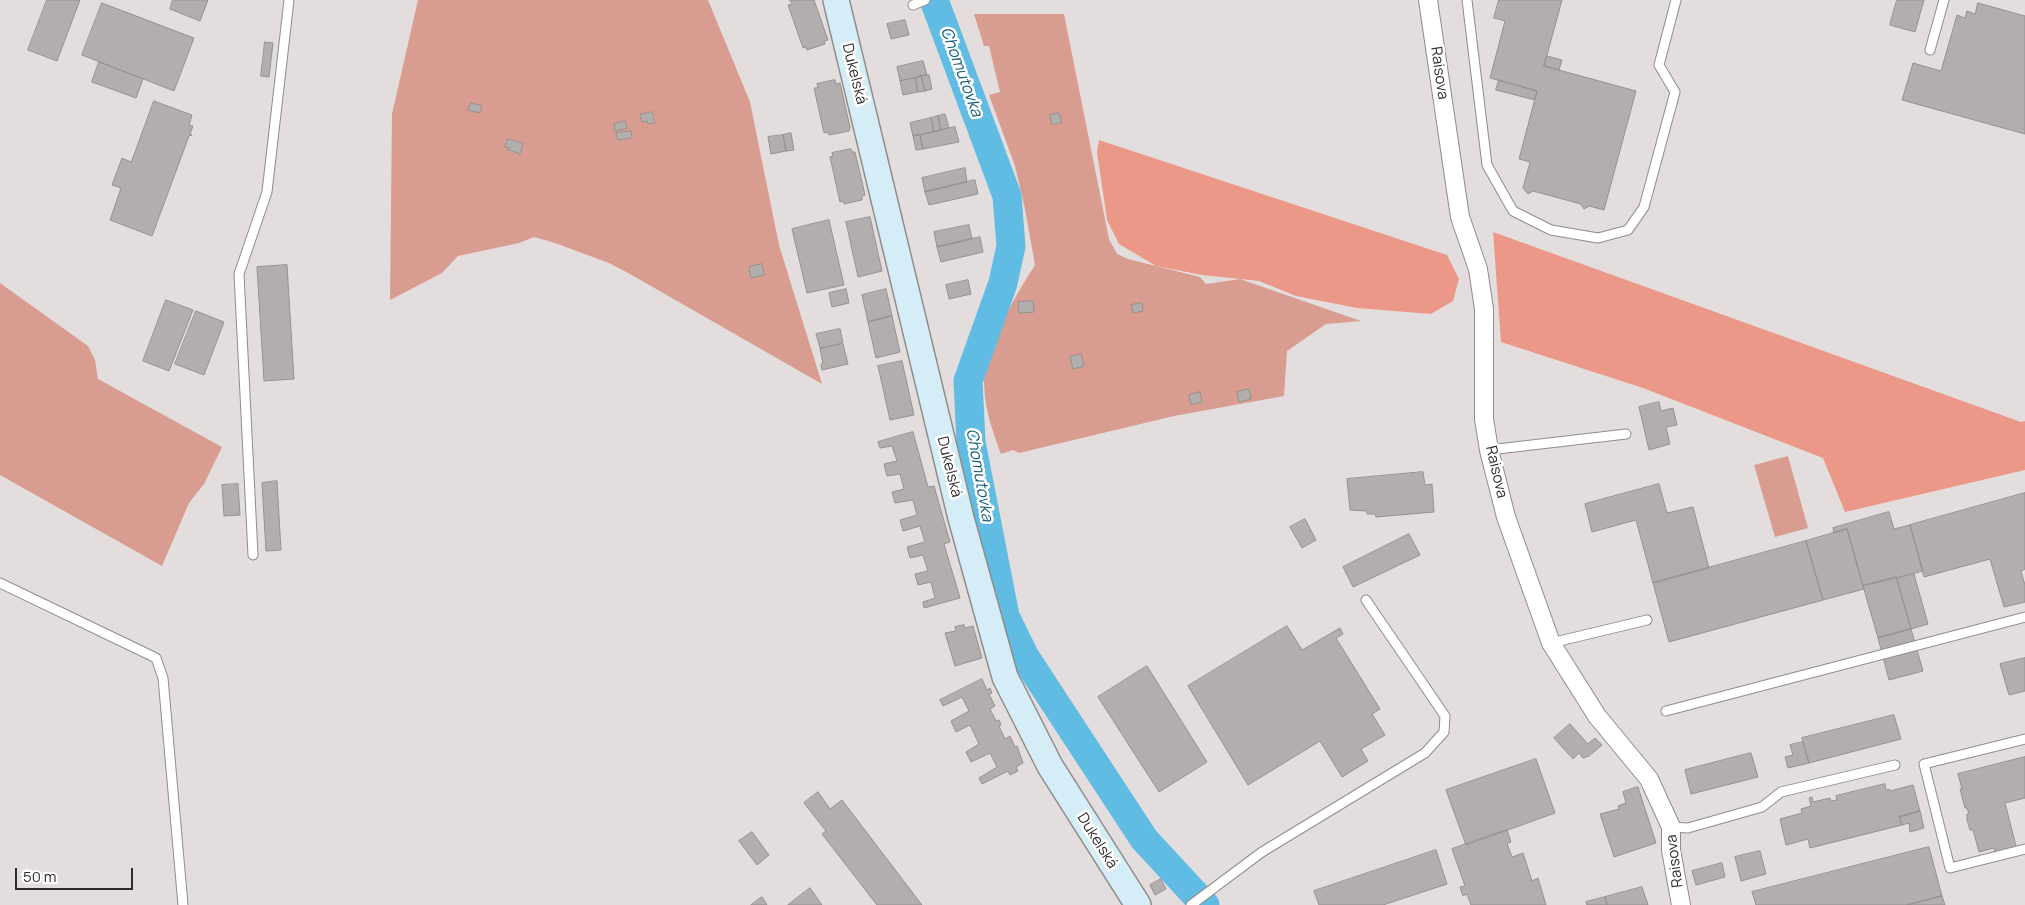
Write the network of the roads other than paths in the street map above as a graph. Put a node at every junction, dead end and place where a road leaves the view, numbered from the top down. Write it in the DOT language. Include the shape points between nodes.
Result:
graph roads {
  1 [pos="289,0"];
  2 [pos="836,0"];
  3 [pos="925,0"];
  4 [pos="1428,0"];
  5 [pos="1466,0"];
  6 [pos="1676,0"];
  7 [pos="1944,0"];
  8 [pos="913,4"];
  9 [pos="1930,50"];
  10 [pos="1626,434"];
  11 [pos="1490,450"];
  12 [pos="253,555"];
  13 [pos="0,583"];
  14 [pos="1366,600"];
  15 [pos="2025,617"];
  16 [pos="1647,620"];
  17 [pos="1551,643"];
  18 [pos="1666,711"];
  19 [pos="2025,739"];
  20 [pos="1895,765"];
  21 [pos="1671,827"];
  22 [pos="2025,849"];
  23 [pos="183,905"];
  24 [pos="1138,905"];
  25 [pos="1191,905"];
  26 [pos="1681,905"];
  1 -- 12 [label="lane" via="267,192 239,274"];
  2 -- 24 [label="street, Dukelská" via="961,518 1005,677 1050,766"];
  3 -- 8 [label="lane"];
  4 -- 11 [label="street, Raisova" via="1460,217 1478,269 1484,309 1484,419"];
  5 -- 6 [label="lane" via="1487,165 1513,211 1552,230 1598,238 1628,230 1644,207 1675,92 1659,65"];
  7 -- 9 [label="lane"];
  10 -- 11 [label="lane"];
  11 -- 17 [label="street, Raisova" via="1506,517"];
  13 -- 23 [label="lane" via="156,658 163,678"];
  14 -- 25 [label="lane" via="1446,716 1444,732 1425,753 1262,852"];
  15 -- 18 [label="lane"];
  16 -- 17 [label="lane"];
  17 -- 21 [label="street, Raisova" via="1597,716 1649,779"];
  19 -- 22 [label="lane" via="1924,764 1950,868"];
  20 -- 21 [label="lane" via="1781,792 1762,807 1688,828"];
  21 -- 26 [label="street, Raisova" via="1671,850"];
}
